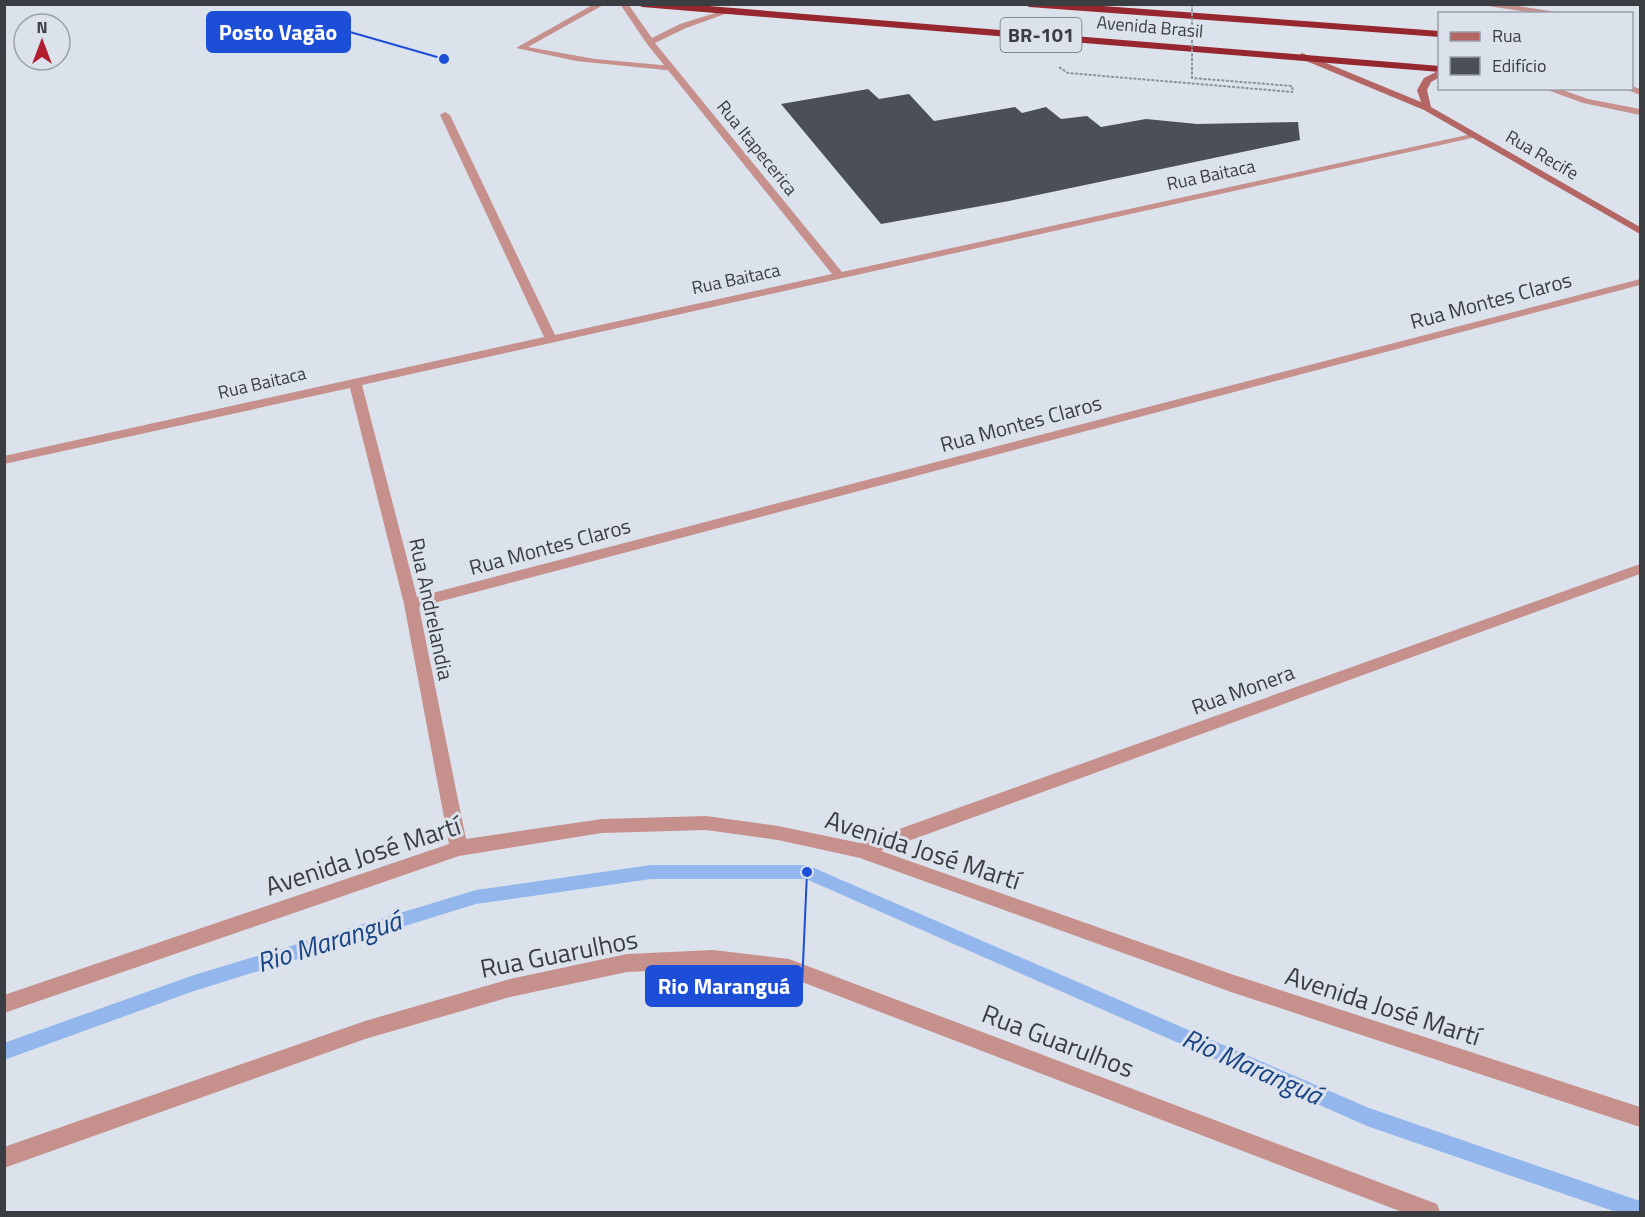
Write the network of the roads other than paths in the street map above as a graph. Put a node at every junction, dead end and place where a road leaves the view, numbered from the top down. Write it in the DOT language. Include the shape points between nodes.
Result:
graph roads {
  1 [pos="601,4"];
  2 [pos="624,4"];
  3 [pos="642,4"];
  4 [pos="1029,4"];
  5 [pos="1479,4"];
  6 [pos="722,12"];
  7 [pos="1549,12"];
  8 [pos="1438,34"];
  9 [pos="650,42"];
  10 [pos="1302,56"];
  11 [pos="672,69"];
  12 [pos="1438,71"];
  13 [pos="1438,72"];
  14 [pos="1552,90"];
  15 [pos="1427,108"];
  16 [pos="1641,112"];
  17 [pos="445,115"];
  18 [pos="1476,136"];
  19 [pos="1641,231"];
  20 [pos="838,275"];
  21 [pos="1641,282"];
  22 [pos="550,338"];
  23 [pos="355,381"];
  24 [pos="4,460"];
  25 [pos="1641,569"];
  26 [pos="411,604"];
  27 [pos="459,848"];
  28 [pos="860,850"];
  29 [pos="4,1004"];
  30 [pos="1641,1117"];
  31 [pos="4,1158"];
  32 [pos="1429,1212"];
  1 -- 11 [label="street" via="520,48 591,62"];
  2 -- 9 [label="street, Rua Itapecerica"];
  3 -- 6 [label="highway, Avenida Brasil / BR-101"];
  4 -- 8 [label="highway, Avenida Brasil / BR-101"];
  5 -- 7 [label="street"];
  6 -- 9 [label="street"];
  6 -- 10 [label="highway, Avenida Brasil / BR-101"];
  9 -- 11 [label="street, Rua Itapecerica"];
  10 -- 12 [label="highway, Avenida Brasil / BR-101"];
  10 -- 15 [label="street, Rua Recife"];
  11 -- 20 [label="street, Rua Itapecerica"];
  13 -- 15 [label="street" via="1427,80 1422,90"];
  14 -- 16 [label="street"];
  15 -- 18 [label="street, Rua Recife"];
  17 -- 22 [label="street"];
  18 -- 19 [label="street, Rua Recife"];
  18 -- 20 [label="street, Rua Baitaca"];
  20 -- 22 [label="street, Rua Baitaca"];
  21 -- 26 [label="street, Rua Montes Claros"];
  22 -- 23 [label="street, Rua Baitaca"];
  23 -- 24 [label="street, Rua Baitaca"];
  23 -- 26 [label="street, Rua Andrelandia"];
  25 -- 28 [label="street, Rua Monera"];
  26 -- 27 [label="street, Rua Andrelandia"];
  27 -- 28 [label="street, Avenida José Martí" via="602,826 706,823"];
  27 -- 29 [label="street, Avenida José Martí"];
  28 -- 30 [label="street, Avenida José Martí" via="1231,983"];
  31 -- 32 [label="street, Rua Guarulhos" via="364,1030 498,992 627,963 713,959 789,968"];
}
